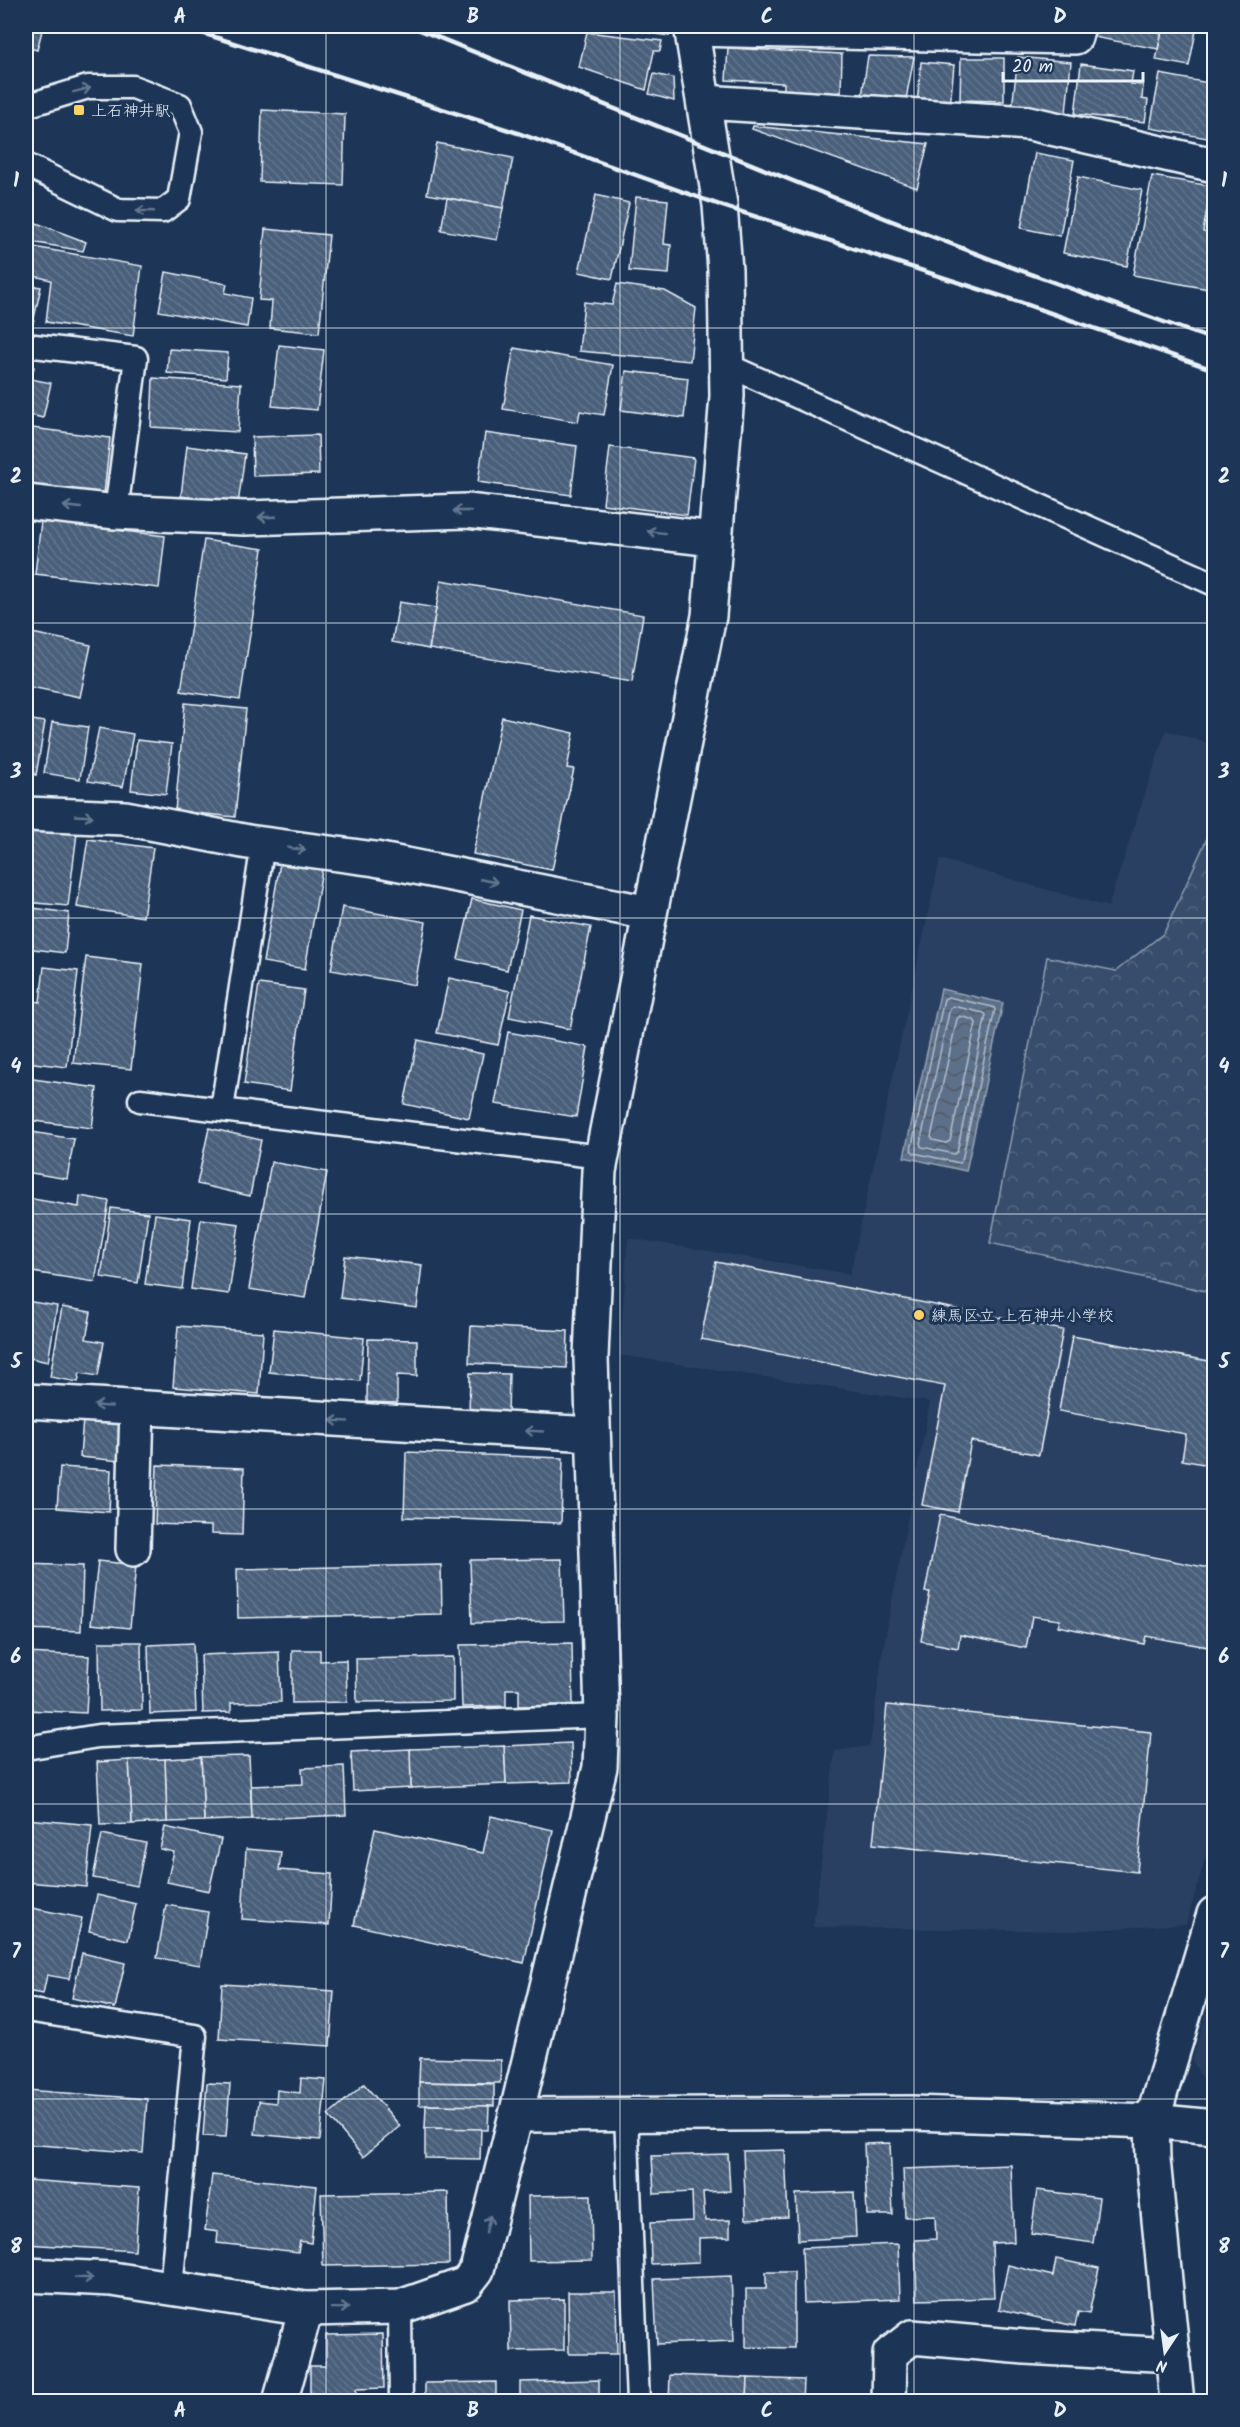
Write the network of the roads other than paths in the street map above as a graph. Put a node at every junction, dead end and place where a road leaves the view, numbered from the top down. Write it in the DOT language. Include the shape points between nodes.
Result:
graph roads {
  1 [pos="1078,26"];
  2 [pos="692,27"];
  3 [pos="704,102"];
  4 [pos="26,106"];
  5 [pos="26,165"];
  6 [pos="1215,165"];
  7 [pos="26,345"];
  8 [pos="727,365"];
  9 [pos="26,502"];
  10 [pos="116,512"];
  11 [pos="714,539"];
  12 [pos="1215,584"];
  13 [pos="26,814"];
  14 [pos="263,844"];
  15 [pos="649,913"];
  16 [pos="140,1100"];
  17 [pos="222,1109"];
  18 [pos="601,1156"];
  19 [pos="26,1401"];
  20 [pos="137,1408"];
  21 [pos="592,1434"];
  22 [pos="133,1549"];
  23 [pos="602,1716"];
  24 [pos="26,1748"];
  25 [pos="1215,1914"];
  26 [pos="26,2010"];
  27 [pos="516,2115"];
  28 [pos="626,2115"];
  29 [pos="1152,2121"];
  30 [pos="1215,2127"];
  31 [pos="26,2275"];
  32 [pos="171,2288"];
  33 [pos="400,2307"];
  34 [pos="306,2309"];
  35 [pos="1173,2355"];
  36 [pos="280,2402"];
  37 [pos="401,2402"];
  38 [pos="638,2402"];
  39 [pos="889,2402"];
  40 [pos="1177,2402"];
  1 -- 2 [label="street" via="1075,37"];
  2 -- 3 [label="street"];
  3 -- 6 [label="street" via="1029,123"];
  3 -- 8 [label="street" via="720,206"];
  4 -- 5 [label="lane, one-way" via="88,87 133,87 180,105 191,132 179,199 163,211 118,210"];
  7 -- 10 [label="lane" via="136,358"];
  8 -- 11 [label="street"];
  8 -- 12 [label="lane"];
  10 -- 9 [label="street, one-way"];
  11 -- 10 [label="street, one-way" via="467,511 244,518"];
  11 -- 15 [label="street" via="709,616"];
  13 -- 14 [label="street, one-way" via="125,818"];
  14 -- 15 [label="street, one-way" via="375,859"];
  14 -- 17 [label="lane"];
  15 -- 18 [label="street"];
  16 -- 17 [label="lane"];
  17 -- 18 [label="lane"];
  18 -- 21 [label="street" via="591,1357"];
  20 -- 19 [label="street, one-way"];
  21 -- 20 [label="street, one-way"];
  20 -- 22 [label="street"];
  21 -- 23 [label="street"];
  23 -- 24 [label="lane" via="98,1736"];
  23 -- 27 [label="street" via="600,1767"];
  25 -- 29 [label="street"];
  26 -- 32 [label="lane" via="195,2036"];
  27 -- 28 [label="street"];
  33 -- 27 [label="street, one-way" via="466,2284 477,2270"];
  28 -- 29 [label="street" via="912,2113"];
  28 -- 38 [label="lane"];
  29 -- 30 [label="street"];
  29 -- 35 [label="street"];
  31 -- 32 [label="street, one-way" via="112,2279"];
  32 -- 34 [label="street"];
  34 -- 33 [label="street, one-way"];
  33 -- 37 [label="lane"];
  34 -- 36 [label="street"];
  35 -- 39 [label="street" via="912,2337 890,2354"];
  35 -- 40 [label="street"];
}
